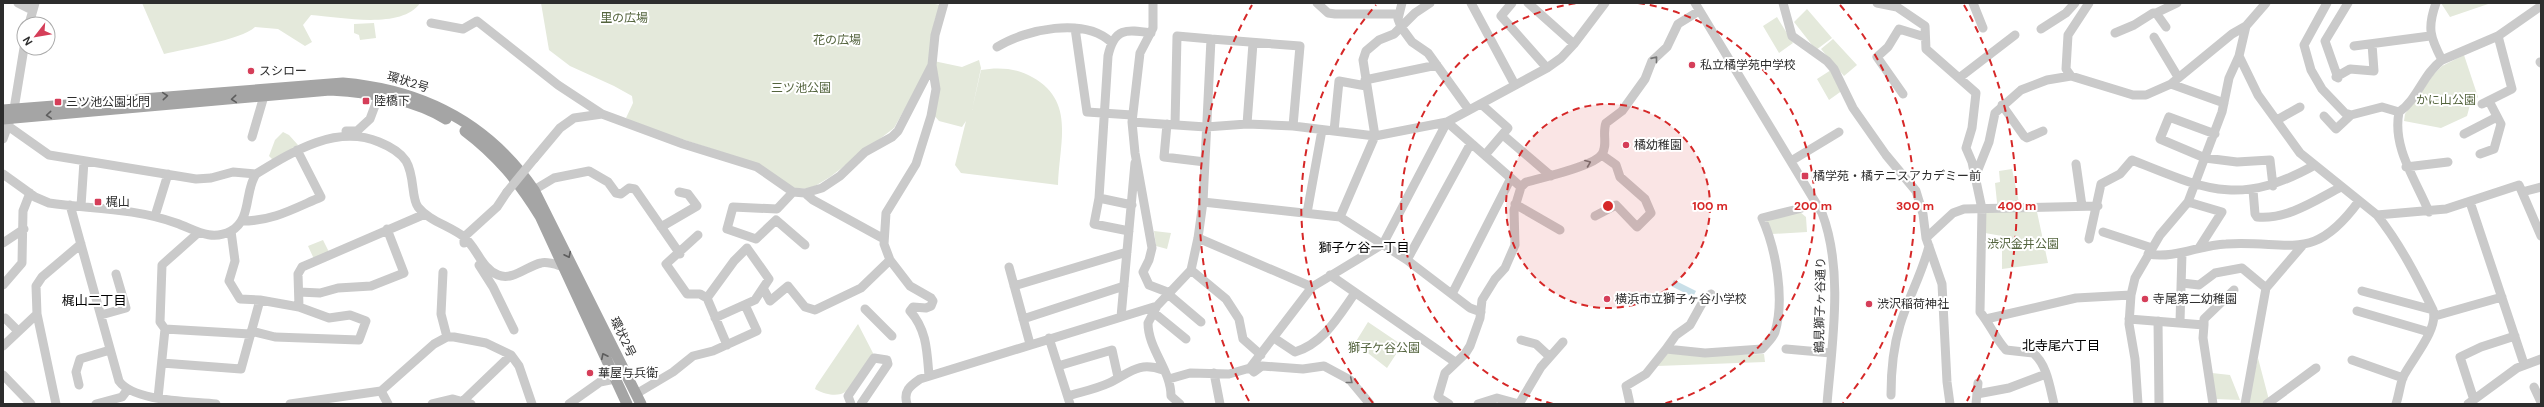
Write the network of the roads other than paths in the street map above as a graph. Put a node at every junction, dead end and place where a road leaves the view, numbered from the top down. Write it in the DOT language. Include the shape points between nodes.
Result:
graph roads {
  1 [pos="18,3"];
  2 [pos="944,3"];
  3 [pos="1153,3"];
  4 [pos="1317,3"];
  5 [pos="1402,3"];
  6 [pos="1430,3"];
  7 [pos="1471,3"];
  8 [pos="1512,3"];
  9 [pos="1528,3"];
  10 [pos="1605,3"];
  11 [pos="1783,3"];
  12 [pos="1877,3"];
  13 [pos="1973,3"];
  14 [pos="2075,3"];
  15 [pos="2089,3"];
  16 [pos="2177,3"];
  17 [pos="2266,3"];
  18 [pos="2327,3"];
  19 [pos="2348,3"];
  20 [pos="2436,3"];
  21 [pos="34,6"];
  22 [pos="2541,6"];
  23 [pos="1697,7"];
  24 [pos="2156,13"];
  25 [pos="1399,14"];
  26 [pos="31,16"];
  27 [pos="431,23"];
  28 [pos="2246,26"];
  29 [pos="1401,27"];
  30 [pos="2166,27"];
  31 [pos="1075,28"];
  32 [pos="1983,28"];
  33 [pos="2041,29"];
  34 [pos="1151,33"];
  35 [pos="2115,33"];
  36 [pos="2015,35"];
  37 [pos="2430,36"];
  38 [pos="2498,36"];
  39 [pos="1925,37"];
  40 [pos="2154,37"];
  41 [pos="1210,39"];
  42 [pos="1111,42"];
  43 [pos="1253,43"];
  44 [pos="1574,44"];
  45 [pos="2372,44"];
  46 [pos="2354,46"];
  47 [pos="997,47"];
  48 [pos="22,56"];
  49 [pos="2239,56"];
  50 [pos="2442,60"];
  51 [pos="932,65"];
  52 [pos="1437,65"];
  53 [pos="1547,68"];
  54 [pos="2071,76"];
  55 [pos="2178,77"];
  56 [pos="2336,77"];
  57 [pos="1959,78"];
  58 [pos="1366,83"];
  59 [pos="2170,84"];
  60 [pos="1515,85"];
  61 [pos="2321,87"];
  62 [pos="1903,94"];
  63 [pos="379,95"];
  64 [pos="264,96"];
  65 [pos="2224,103"];
  66 [pos="1481,104"];
  67 [pos="2002,105"];
  68 [pos="2300,107"];
  69 [pos="1469,110"];
  70 [pos="2399,112"];
  71 [pos="602,114"];
  72 [pos="1105,114"];
  73 [pos="2351,115"];
  74 [pos="8,116"];
  75 [pos="2324,116"];
  76 [pos="2497,117"];
  77 [pos="1132,118"];
  78 [pos="2277,120"];
  79 [pos="1447,122"];
  80 [pos="1170,124"];
  81 [pos="1247,124"];
  82 [pos="1293,126"];
  83 [pos="1206,127"];
  84 [pos="1322,130"];
  85 [pos="1334,131"];
  86 [pos="2043,131"];
  87 [pos="1839,132"];
  88 [pos="2214,134"];
  89 [pos="2464,134"];
  90 [pos="1504,135"];
  91 [pos="1375,136"];
  92 [pos="252,137"];
  93 [pos="327,138"];
  94 [pos="3,139"];
  95 [pos="1471,143"];
  96 [pos="297,150"];
  97 [pos="1135,153"];
  98 [pos="2480,154"];
  99 [pos="1602,155"];
  100 [pos="1485,156"];
  101 [pos="2205,158"];
  102 [pos="84,161"];
  103 [pos="1791,161"];
  104 [pos="1204,162"];
  105 [pos="2448,162"];
  106 [pos="2076,164"];
  107 [pos="2315,166"];
  108 [pos="2406,167"];
  109 [pos="3,174"];
  110 [pos="168,174"];
  111 [pos="256,174"];
  112 [pos="1551,176"];
  113 [pos="1511,178"];
  114 [pos="1975,178"];
  115 [pos="2194,185"];
  116 [pos="2273,186"];
  117 [pos="1521,187"];
  118 [pos="2341,187"];
  119 [pos="2541,188"];
  120 [pos="534,190"];
  121 [pos="2253,190"];
  122 [pos="679,192"];
  123 [pos="793,192"];
  124 [pos="2522,192"];
  125 [pos="30,193"];
  126 [pos="805,193"];
  127 [pos="1099,198"];
  128 [pos="2359,201"];
  129 [pos="1203,202"];
  130 [pos="2188,202"];
  131 [pos="2470,202"];
  132 [pos="1516,204"];
  133 [pos="70,205"];
  134 [pos="1132,205"];
  135 [pos="81,206"];
  136 [pos="2082,206"];
  137 [pos="2098,206"];
  138 [pos="1802,208"];
  139 [pos="1982,209"];
  140 [pos="2429,212"];
  141 [pos="1307,213"];
  142 [pos="425,214"];
  143 [pos="2377,215"];
  144 [pos="155,216"];
  145 [pos="1595,216"];
  146 [pos="1340,217"];
  147 [pos="242,221"];
  148 [pos="661,227"];
  149 [pos="24,229"];
  150 [pos="388,229"];
  151 [pos="1560,230"];
  152 [pos="231,231"];
  153 [pos="1129,231"];
  154 [pos="2103,232"];
  155 [pos="198,233"];
  156 [pos="698,235"];
  157 [pos="2541,236"];
  158 [pos="464,237"];
  159 [pos="1198,238"];
  160 [pos="884,239"];
  161 [pos="2089,239"];
  162 [pos="1927,242"];
  163 [pos="3,243"];
  164 [pos="81,244"];
  165 [pos="805,244"];
  166 [pos="1383,244"];
  167 [pos="2302,246"];
  168 [pos="2199,248"];
  169 [pos="2150,251"];
  170 [pos="1126,252"];
  171 [pos="2182,253"];
  172 [pos="680,254"];
  173 [pos="890,260"];
  174 [pos="1407,260"];
  175 [pos="564,267"];
  176 [pos="1009,267"];
  177 [pos="1191,270"];
  178 [pos="443,272"];
  179 [pos="116,274"];
  180 [pos="1330,275"];
  181 [pos="2182,283"];
  182 [pos="3,285"];
  183 [pos="1014,286"];
  184 [pos="1124,286"];
  185 [pos="1312,287"];
  186 [pos="764,288"];
  187 [pos="2266,288"];
  188 [pos="2234,290"];
  189 [pos="2362,291"];
  190 [pos="299,292"];
  191 [pos="1355,293"];
  192 [pos="1169,294"];
  193 [pos="1452,294"];
  194 [pos="1711,294"];
  195 [pos="2131,295"];
  196 [pos="2502,297"];
  197 [pos="707,298"];
  198 [pos="260,300"];
  199 [pos="745,305"];
  200 [pos="299,307"];
  201 [pos="865,309"];
  202 [pos="1155,309"];
  203 [pos="2357,311"];
  204 [pos="1481,312"];
  205 [pos="2434,313"];
  206 [pos="37,314"];
  207 [pos="101,315"];
  208 [pos="1121,317"];
  209 [pos="715,318"];
  210 [pos="3,319"];
  211 [pos="1023,319"];
  212 [pos="1986,319"];
  213 [pos="2129,319"];
  214 [pos="1200,322"];
  215 [pos="2158,322"];
  216 [pos="2180,322"];
  217 [pos="2204,325"];
  218 [pos="166,329"];
  219 [pos="514,330"];
  220 [pos="18,331"];
  221 [pos="251,332"];
  222 [pos="2429,332"];
  223 [pos="892,336"];
  224 [pos="2515,336"];
  225 [pos="447,337"];
  226 [pos="1049,338"];
  227 [pos="1274,338"];
  228 [pos="1186,339"];
  229 [pos="1521,340"];
  230 [pos="1562,342"];
  231 [pos="1030,344"];
  232 [pos="727,345"];
  233 [pos="3,346"];
  234 [pos="1666,349"];
  235 [pos="1786,349"];
  236 [pos="110,350"];
  237 [pos="1831,353"];
  238 [pos="511,355"];
  239 [pos="1261,355"];
  240 [pos="1550,357"];
  241 [pos="2541,359"];
  242 [pos="2352,360"];
  243 [pos="1455,362"];
  244 [pos="162,363"];
  245 [pos="2524,364"];
  246 [pos="1058,366"];
  247 [pos="1250,368"];
  248 [pos="2316,368"];
  249 [pos="1163,370"];
  250 [pos="1214,373"];
  251 [pos="2046,374"];
  252 [pos="3,375"];
  253 [pos="929,376"];
  254 [pos="1118,377"];
  255 [pos="2403,378"];
  256 [pos="615,379"];
  257 [pos="1170,379"];
  258 [pos="1978,383"];
  259 [pos="79,385"];
  260 [pos="2534,387"];
  261 [pos="128,389"];
  262 [pos="381,391"];
  263 [pos="636,394"];
  264 [pos="1977,394"];
  265 [pos="1891,395"];
  266 [pos="158,398"];
  267 [pos="1069,400"];
  268 [pos="467,402"];
  269 [pos="2471,402"];
  270 [pos="2541,402"];
  271 [pos="31,404"];
  272 [pos="56,404"];
  273 [pos="96,404"];
  274 [pos="216,404"];
  275 [pos="290,404"];
  276 [pos="388,404"];
  277 [pos="432,404"];
  278 [pos="532,404"];
  279 [pos="569,404"];
  280 [pos="627,404"];
  281 [pos="641,404"];
  282 [pos="851,404"];
  283 [pos="861,404"];
  284 [pos="907,404"];
  285 [pos="1180,404"];
  286 [pos="1220,404"];
  287 [pos="1370,404"];
  288 [pos="1448,404"];
  289 [pos="1478,404"];
  290 [pos="1519,404"];
  291 [pos="1630,404"];
  292 [pos="1827,404"];
  293 [pos="1950,404"];
  294 [pos="1976,404"];
  295 [pos="2054,404"];
  296 [pos="2138,404"];
  297 [pos="2159,404"];
  298 [pos="2214,404"];
  299 [pos="2245,404"];
  300 [pos="2267,404"];
  301 [pos="2396,404"];
  1 -- 21 [label="street"];
  2 -- 51 [label="street" via="935,35"];
  3 -- 34 [label="street"];
  4 -- 25 [label="street" via="1335,14"];
  5 -- 25 [label="street"];
  6 -- 29 [label="street"];
  7 -- 60 [label="street"];
  8 -- 53 [label="street" via="1501,16"];
  9 -- 44 [label="street"];
  10 -- 44 [label="street"];
  11 -- 162 [label="street" via="1792,36 1831,65 1853,108 1886,155 1910,181 1923,214"];
  12 -- 39 [label="street" via="1897,7 1920,22 1925,26"];
  13 -- 32 [label="street"];
  14 -- 33 [label="street" via="2066,13"];
  15 -- 54 [label="street" via="2068,35 2066,69"];
  16 -- 24 [label="street"];
  17 -- 28 [label="street"];
  18 -- 61 [label="street" via="2304,45"];
  19 -- 56 [label="street" via="2325,41"];
  20 -- 37 [label="street" via="2430,19"];
  21 -- 26 [label="street"];
  22 -- 38 [label="street"];
  99 -- 23 [label="street, one-way" via="1606,124 1622,111 1645,79 1652,61 1667,46 1678,24"];
  23 -- 103 [label="street, 鶴見獅子ヶ谷通り"];
  24 -- 30 [label="street"];
  24 -- 35 [label="street"];
  25 -- 29 [label="street"];
  27 -- 71 [label="street" via="463,29 477,21 558,85"];
  28 -- 49 [label="street"];
  28 -- 55 [label="street"];
  29 -- 52 [label="street" via="1412,42 1428,53"];
  29 -- 58 [label="street" via="1394,34 1379,40 1364,54"];
  31 -- 42 [label="street" via="1103,34"];
  31 -- 47 [label="street" via="1016,37"];
  31 -- 72 [label="street" via="1087,112"];
  34 -- 42 [label="street" via="1127,31 1120,33"];
  34 -- 77 [label="street" via="1140,53"];
  36 -- 57 [label="street"];
  37 -- 45 [label="street"];
  37 -- 50 [label="street"];
  38 -- 50 [label="street"];
  38 -- 76 [label="street" via="2512,89 2486,102"];
  39 -- 57 [label="street" via="1926,49"];
  39 -- 62 [label="street" via="1899,29 1888,47 1877,56"];
  40 -- 55 [label="street"];
  41 -- 43 [label="street"];
  41 -- 80 [label="street" via="1177,36"];
  41 -- 83 [label="street"];
  42 -- 72 [label="street"];
  43 -- 81 [label="street"];
  43 -- 82 [label="street" via="1300,46"];
  44 -- 53 [label="street"];
  45 -- 46 [label="street"];
  45 -- 56 [label="street" via="2377,72 2350,69"];
  48 -- 74 [label="street"];
  49 -- 65 [label="street" via="2229,78"];
  49 -- 78 [label="street" via="2258,95"];
  50 -- 70 [label="street" via="2432,68 2408,106"];
  51 -- 126 [label="street" via="895,134 866,152 840,176 822,188"];
  51 -- 160 [label="street" via="936,90 931,116 916,164 886,213"];
  52 -- 58 [label="street"];
  52 -- 69 [label="street"];
  53 -- 60 [label="street"];
  54 -- 59 [label="street" via="2133,95 2146,95"];
  54 -- 67 [label="street" via="2047,80 2021,90"];
  55 -- 59 [label="street"];
  56 -- 61 [label="street"];
  57 -- 114 [label="street" via="1976,93 1972,128 1966,148"];
  58 -- 85 [label="street" via="1339,81"];
  58 -- 91 [label="street"];
  59 -- 65 [label="street"];
  60 -- 66 [label="street"];
  61 -- 73 [label="street" via="2345,113"];
  63 -- 64 [label="main road, 環状2号" via="330,90"];
  63 -- 93 [label="street" via="370,119 357,131 334,131"];
  63 -- 175 [label="main road, 環状2号" via="439,114 486,147 523,188 540,216"];
  64 -- 74 [label="main road, 環状2号, one-way"];
  64 -- 92 [label="street"];
  65 -- 88 [label="street"];
  66 -- 69 [label="street"];
  66 -- 90 [label="street" via="1508,128"];
  67 -- 86 [label="street" via="2027,138"];
  67 -- 114 [label="street" via="1995,113 1989,142"];
  68 -- 78 [label="street"];
  69 -- 79 [label="street"];
  70 -- 73 [label="street" via="2382,107"];
  70 -- 108 [label="street" via="2397,122"];
  71 -- 123 [label="street" via="683,144 757,167"];
  71 -- 158 [label="street, bridge" via="574,118 560,128 497,207"];
  72 -- 77 [label="street"];
  72 -- 127 [label="street"];
  73 -- 75 [label="street" via="2336,129"];
  74 -- 94 [label="street"];
  74 -- 102 [label="street" via="49,155"];
  74 -- 120 [label="main road, 環状2号, one-way" via="276,86 343,83 372,86 422,99 465,122 501,150"];
  76 -- 89 [label="street"];
  76 -- 98 [label="street" via="2501,124 2494,149"];
  77 -- 80 [label="street"];
  77 -- 97 [label="street"];
  78 -- 107 [label="street" via="2300,153"];
  79 -- 91 [label="street"];
  79 -- 95 [label="street"];
  79 -- 166 [label="street"];
  80 -- 83 [label="street"];
  80 -- 104 [label="street" via="1164,157"];
  81 -- 82 [label="street"];
  81 -- 83 [label="street"];
  82 -- 84 [label="street"];
  83 -- 104 [label="street"];
  84 -- 85 [label="street"];
  84 -- 141 [label="street"];
  85 -- 91 [label="street"];
  87 -- 103 [label="street"];
  88 -- 101 [label="street"];
  88 -- 101 [label="street" via="2169,117 2160,139"];
  90 -- 100 [label="street"];
  90 -- 112 [label="street"];
  91 -- 146 [label="street"];
  93 -- 96 [label="street"];
  93 -- 142 [label="street" via="362,137 384,144 399,153 413,176 418,206"];
  95 -- 100 [label="street"];
  95 -- 174 [label="street"];
  96 -- 111 [label="street"];
  96 -- 147 [label="street" via="325,195 274,218"];
  97 -- 134 [label="street"];
  97 -- 192 [label="street" via="1152,248 1142,272 1149,285"];
  112 -- 99 [label="street, one-way" via="1590,163"];
  99 -- 145 [label="street" via="1616,165 1620,177 1645,199 1651,213 1637,228 1616,205"];
  100 -- 113 [label="street"];
  101 -- 115 [label="street"];
  101 -- 116 [label="street" via="2237,162 2270,160"];
  102 -- 110 [label="street"];
  102 -- 135 [label="street"];
  103 -- 237 [label="street, 鶴見獅子ヶ谷通り" via="1822,213 1831,242 1835,274"];
  104 -- 129 [label="street"];
  105 -- 108 [label="street"];
  106 -- 136 [label="street"];
  107 -- 116 [label="street"];
  107 -- 118 [label="street"];
  108 -- 140 [label="street"];
  109 -- 125 [label="street"];
  110 -- 111 [label="street" via="202,179 233,172"];
  110 -- 144 [label="street"];
  111 -- 147 [label="street" via="252,180"];
  112 -- 117 [label="street" via="1526,182"];
  113 -- 117 [label="street"];
  113 -- 193 [label="street"];
  114 -- 139 [label="street"];
  115 -- 121 [label="street" via="2225,190"];
  115 -- 130 [label="street"];
  115 -- 137 [label="street" via="2132,160 2120,174 2101,184"];
  116 -- 121 [label="street"];
  117 -- 132 [label="street"];
  118 -- 121 [label="street" via="2294,211 2267,218 2257,217 2255,214"];
  118 -- 128 [label="street"];
  119 -- 124 [label="street"];
  120 -- 148 [label="street" via="554,178 589,171 608,182 616,193 621,194 629,188 635,189"];
  120 -- 263 [label="main road, 環状2号, one-way"];
  122 -- 148 [label="street" via="688,194 697,206"];
  123 -- 126 [label="street"];
  123 -- 165 [label="street" via="777,209 733,207 727,229 756,239 776,220"];
  124 -- 131 [label="street" via="2519,185"];
  124 -- 157 [label="street"];
  125 -- 133 [label="street" via="45,202"];
  125 -- 149 [label="street" via="23,210"];
  126 -- 160 [label="street" via="813,200"];
  127 -- 134 [label="street"];
  127 -- 153 [label="street" via="1094,224"];
  128 -- 143 [label="street"];
  128 -- 167 [label="street" via="2333,232"];
  129 -- 141 [label="street"];
  129 -- 159 [label="street"];
  130 -- 168 [label="street" via="2222,212"];
  130 -- 169 [label="street"];
  131 -- 140 [label="street"];
  131 -- 196 [label="street"];
  132 -- 151 [label="street"];
  132 -- 204 [label="street" via="1515,245 1505,268 1486,292"];
  133 -- 135 [label="street"];
  133 -- 164 [label="street"];
  134 -- 153 [label="street"];
  135 -- 144 [label="street"];
  136 -- 137 [label="street"];
  136 -- 139 [label="street"];
  137 -- 161 [label="street"];
  138 -- 234 [label="street" via="1762,218 1770,236 1780,301 1774,333 1762,350 1704,353"];
  139 -- 162 [label="street" via="1956,211"];
  139 -- 212 [label="street" via="1980,312"];
  140 -- 143 [label="street"];
  141 -- 146 [label="street"];
  142 -- 150 [label="street"];
  142 -- 158 [label="street"];
  143 -- 205 [label="street" via="2408,260"];
  144 -- 155 [label="street"];
  146 -- 166 [label="street"];
  147 -- 152 [label="street"];
  148 -- 172 [label="street"];
  149 -- 163 [label="street"];
  149 -- 182 [label="street" via="22,263"];
  150 -- 190 [label="street" via="302,267 298,274"];
  150 -- 190 [label="street" via="404,273 371,286 338,288 320,293"];
  152 -- 155 [label="street" via="209,236"];
  152 -- 198 [label="street" via="235,261 229,281 240,299"];
  153 -- 170 [label="street"];
  154 -- 169 [label="street"];
  155 -- 218 [label="street" via="162,265 160,322"];
  156 -- 172 [label="street"];
  158 -- 175 [label="street" via="489,270 499,275 519,273 540,263"];
  158 -- 219 [label="street" via="464,244 493,287"];
  159 -- 177 [label="street"];
  159 -- 185 [label="street"];
  160 -- 173 [label="street"];
  162 -- 265 [label="street" via="1923,270 1900,324 1891,369"];
  162 -- 293 [label="street" via="1942,284"];
  164 -- 206 [label="street" via="36,286"];
  164 -- 207 [label="street"];
  166 -- 174 [label="street"];
  166 -- 180 [label="street"];
  167 -- 168 [label="street" via="2226,244"];
  167 -- 187 [label="street"];
  168 -- 171 [label="street"];
  169 -- 171 [label="street" via="2158,256"];
  169 -- 195 [label="street" via="2135,278"];
  170 -- 183 [label="street"];
  170 -- 184 [label="street"];
  171 -- 181 [label="street"];
  172 -- 197 [label="street" via="666,264 687,294 700,294"];
  173 -- 186 [label="street" via="861,288 815,310 805,307 788,286 770,301"];
  173 -- 253 [label="street" via="910,286 933,301 931,306 913,307 910,311 918,320 926,338"];
  174 -- 193 [label="street"];
  256 -- 175 [label="main road, 環状2号, one-way" via="575,296"];
  176 -- 183 [label="street"];
  177 -- 192 [label="street"];
  177 -- 239 [label="street" via="1226,299 1239,319 1243,339"];
  178 -- 225 [label="street" via="441,314"];
  179 -- 207 [label="street" via="126,308"];
  180 -- 185 [label="street"];
  180 -- 191 [label="street"];
  181 -- 187 [label="street" via="2199,285 2215,273 2242,268"];
  181 -- 216 [label="street"];
  183 -- 211 [label="street"];
  184 -- 208 [label="street"];
  184 -- 211 [label="street"];
  185 -- 227 [label="street"];
  186 -- 197 [label="street" via="769,279 747,248 734,261"];
  186 -- 199 [label="street" via="755,300"];
  187 -- 299 [label="street"];
  188 -- 217 [label="street" via="2204,319"];
  189 -- 205 [label="street"];
  190 -- 200 [label="street"];
  191 -- 227 [label="street" via="1321,339 1309,348 1295,352"];
  191 -- 243 [label="street"];
  192 -- 202 [label="street"];
  192 -- 214 [label="street"];
  193 -- 204 [label="street" via="1470,308"];
  194 -- 234 [label="street" via="1705,298 1690,325 1676,335"];
  195 -- 212 [label="street" via="2076,298"];
  195 -- 213 [label="street"];
  196 -- 205 [label="street"];
  196 -- 224 [label="street"];
  197 -- 209 [label="street"];
  198 -- 200 [label="street"];
  198 -- 221 [label="street"];
  199 -- 209 [label="street"];
  199 -- 232 [label="street" via="757,332"];
  200 -- 221 [label="street" via="330,318 350,315 366,320 359,340 276,337"];
  201 -- 223 [label="street"];
  202 -- 208 [label="street"];
  202 -- 228 [label="street"];
  202 -- 249 [label="street" via="1148,328"];
  203 -- 222 [label="street"];
  204 -- 243 [label="street" via="1466,354"];
  205 -- 222 [label="street"];
  206 -- 220 [label="street"];
  206 -- 272 [label="street"];
  207 -- 236 [label="street"];
  208 -- 226 [label="street"];
  209 -- 232 [label="street"];
  210 -- 220 [label="street" via="5,318"];
  211 -- 231 [label="street"];
  212 -- 251 [label="street" via="1995,338 2006,350 2033,353"];
  213 -- 215 [label="street"];
  213 -- 296 [label="street" via="2136,366"];
  215 -- 216 [label="street"];
  215 -- 297 [label="street"];
  216 -- 217 [label="street"];
  217 -- 298 [label="street" via="2203,338"];
  218 -- 221 [label="street"];
  218 -- 244 [label="street"];
  220 -- 233 [label="street"];
  221 -- 244 [label="street" via="241,369"];
  222 -- 255 [label="street"];
  224 -- 245 [label="street"];
  224 -- 269 [label="street" via="2460,357"];
  225 -- 238 [label="street" via="486,344"];
  225 -- 262 [label="street" via="434,344"];
  226 -- 231 [label="street"];
  226 -- 246 [label="street"];
  227 -- 239 [label="street"];
  229 -- 240 [label="street" via="1536,344"];
  230 -- 240 [label="street"];
  231 -- 253 [label="street"];
  232 -- 263 [label="street" via="713,352 693,356 673,372"];
  234 -- 291 [label="street" via="1646,374 1626,386"];
  235 -- 237 [label="street"];
  236 -- 259 [label="street" via="80,359 76,372"];
  236 -- 261 [label="street" via="119,381"];
  237 -- 292 [label="street, 鶴見獅子ヶ谷通り"];
  238 -- 268 [label="street"];
  238 -- 278 [label="street" via="519,366"];
  239 -- 247 [label="street"];
  240 -- 290 [label="street" via="1541,367"];
  241 -- 245 [label="street"];
  242 -- 255 [label="street"];
  243 -- 288 [label="street" via="1445,373 1438,397"];
  244 -- 266 [label="street"];
  245 -- 269 [label="street"];
  246 -- 254 [label="street" via="1112,350"];
  246 -- 267 [label="street"];
  247 -- 250 [label="street" via="1229,374"];
  247 -- 287 [label="street, one-way" via="1254,372 1262,366 1303,369 1324,366 1350,380"];
  248 -- 300 [label="street"];
  249 -- 254 [label="street" via="1146,365"];
  249 -- 257 [label="street"];
  250 -- 257 [label="street" via="1190,373"];
  250 -- 286 [label="street"];
  251 -- 264 [label="street" via="2009,388"];
  251 -- 295 [label="street"];
  252 -- 271 [label="street"];
  253 -- 284 [label="street" via="910,386 906,393"];
  254 -- 267 [label="street"];
  255 -- 301 [label="street"];
  256 -- 279 [label="street" via="600,382"];
  256 -- 280 [label="main road, 環状2号"];
  257 -- 285 [label="street" via="1171,396"];
  258 -- 264 [label="street"];
  260 -- 270 [label="street"];
  261 -- 266 [label="street"];
  261 -- 273 [label="street" via="122,397"];
  262 -- 275 [label="street"];
  262 -- 276 [label="street"];
  263 -- 281 [label="main road, 環状2号"];
  264 -- 294 [label="street"];
  266 -- 274 [label="street"];
  268 -- 277 [label="street" via="443,399"];
  282 -- 283 [label="street" via="848,396 874,358 887,360 888,364"];
  289 -- 290 [label="street" via="1497,398"];
}
